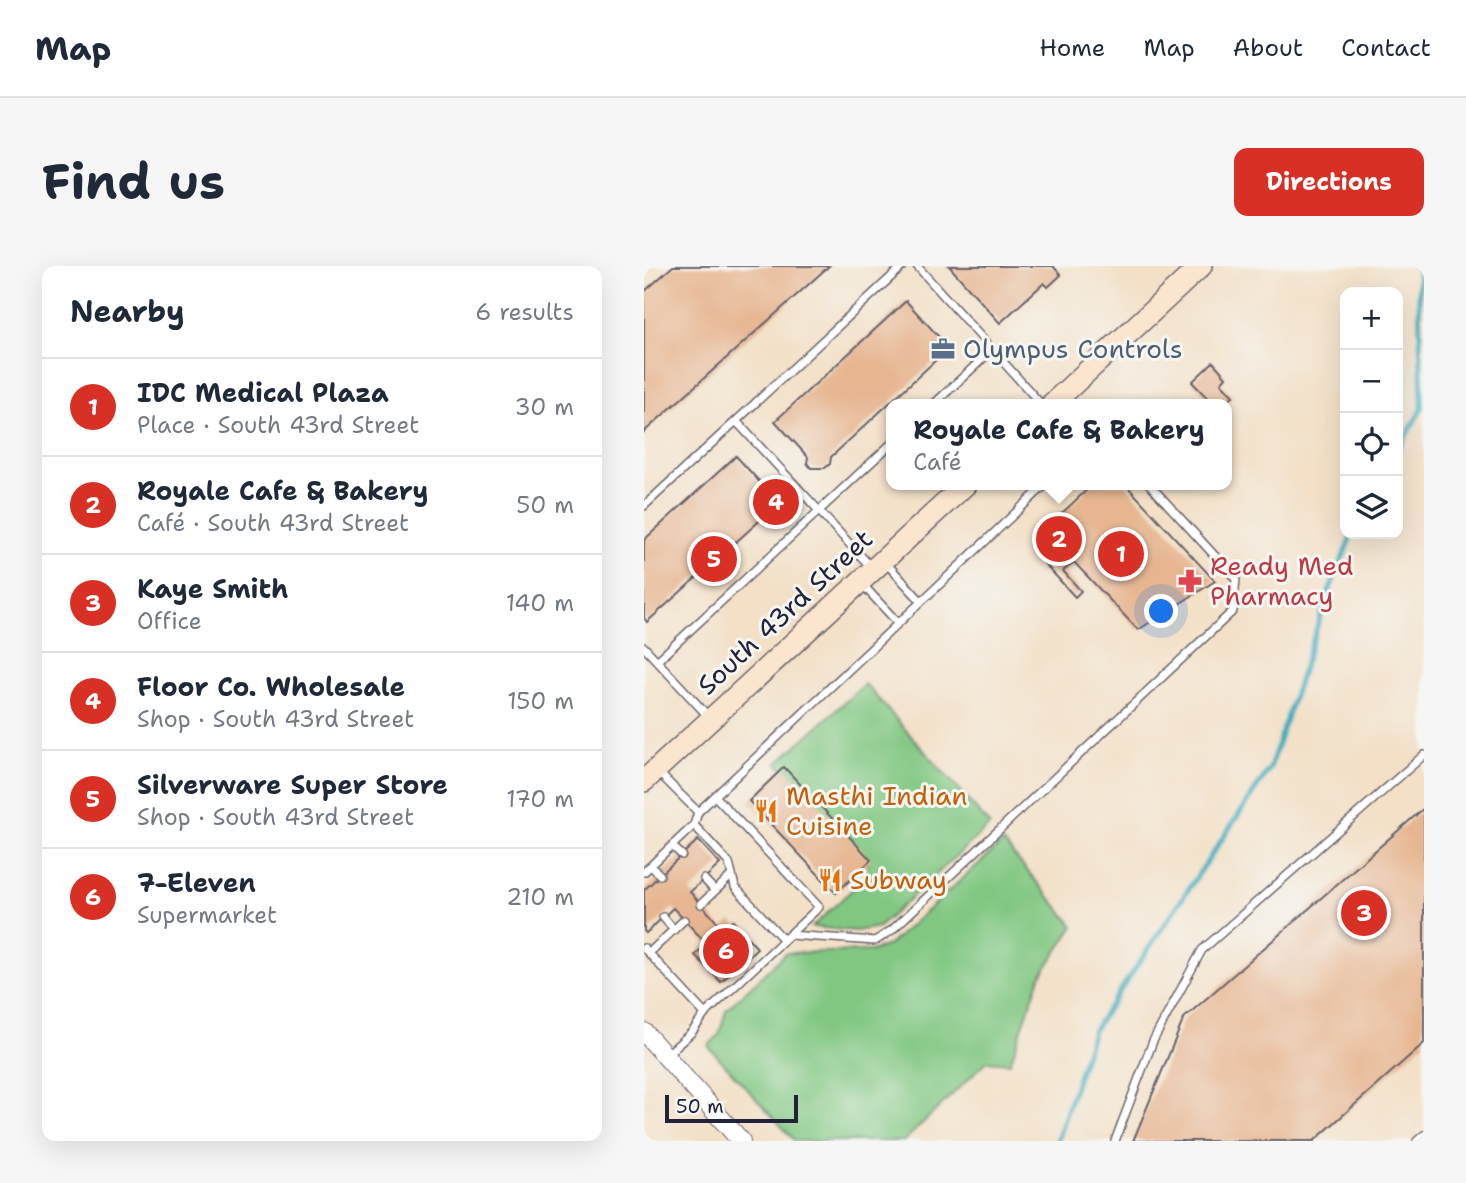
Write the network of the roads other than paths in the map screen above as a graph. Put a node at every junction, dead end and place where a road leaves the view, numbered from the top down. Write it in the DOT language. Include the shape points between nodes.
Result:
graph roads {
  1 [pos="903,266"];
  2 [pos="916,266"];
  3 [pos="1201,266"];
  4 [pos="992,350"];
  5 [pos="1062,398"];
  6 [pos="939,399"];
  7 [pos="1036,399"];
  8 [pos="736,421"];
  9 [pos="886,449"];
  10 [pos="960,490"];
  11 [pos="1040,490"];
  12 [pos="1155,490"];
  13 [pos="644,506"];
  14 [pos="819,511"];
  15 [pos="872,570"];
  16 [pos="921,601"];
  17 [pos="898,623"];
  18 [pos="644,647"];
  19 [pos="657,661"];
  20 [pos="711,720"];
  21 [pos="1424,755"];
  22 [pos="650,776"];
  23 [pos="715,796"];
  24 [pos="698,812"];
  25 [pos="694,825"];
  26 [pos="672,846"];
  27 [pos="682,855"];
  28 [pos="651,866"];
  29 [pos="644,872"];
  30 [pos="660,875"];
  31 [pos="732,875"];
  32 [pos="704,879"];
  33 [pos="715,891"];
  34 [pos="701,904"];
  35 [pos="663,917"];
  36 [pos="684,920"];
  37 [pos="674,930"];
  38 [pos="786,937"];
  39 [pos="647,950"];
  40 [pos="705,1014"];
  41 [pos="644,1032"];
  42 [pos="666,1056"];
  43 [pos="1424,1135"];
  44 [pos="741,1141"];
  45 [pos="1115,1141"];
  46 [pos="1417,1141"];
  1 -- 8 [label="lane"];
  2 -- 4 [label="lane"];
  3 -- 5 [label="main road"];
  4 -- 6 [label="lane"];
  4 -- 7 [label="lane"];
  8 -- 13 [label="lane"];
  8 -- 14 [label="lane"];
  9 -- 14 [label="lane"];
  10 -- 15 [label="main road, South 43rd Street"];
  11 -- 16 [label="lane"];
  12 -- 38 [label="lane" via="1236,579 1233,611 892,930 875,940"];
  14 -- 15 [label="lane"];
  14 -- 19 [label="lane"];
  15 -- 16 [label="lane"];
  15 -- 17 [label="lane"];
  15 -- 20 [label="main road, South 43rd Street"];
  16 -- 17 [label="lane"];
  17 -- 23 [label="lane"];
  18 -- 19 [label="lane"];
  19 -- 20 [label="lane"];
  20 -- 22 [label="main road, South 43rd Street"];
  21 -- 45 [label="lane" via="1202,950 1153,1041"];
  22 -- 24 [label="lane"];
  23 -- 24 [label="lane"];
  23 -- 38 [label="lane" via="819,907"];
  24 -- 25 [label="lane"];
  25 -- 26 [label="lane"];
  25 -- 31 [label="lane" via="729,863"];
  26 -- 27 [label="lane"];
  26 -- 28 [label="lane"];
  28 -- 29 [label="lane"];
  28 -- 30 [label="lane"];
  31 -- 33 [label="lane"];
  31 -- 38 [label="lane" via="735,887"];
  32 -- 33 [label="lane"];
  33 -- 34 [label="lane"];
  35 -- 37 [label="lane"];
  36 -- 37 [label="lane"];
  37 -- 39 [label="lane"];
  38 -- 40 [label="lane"];
  39 -- 40 [label="lane"];
  40 -- 42 [label="lane"];
  41 -- 42 [label="street"];
  42 -- 44 [label="street"];
  43 -- 46 [label="lane"];
}
